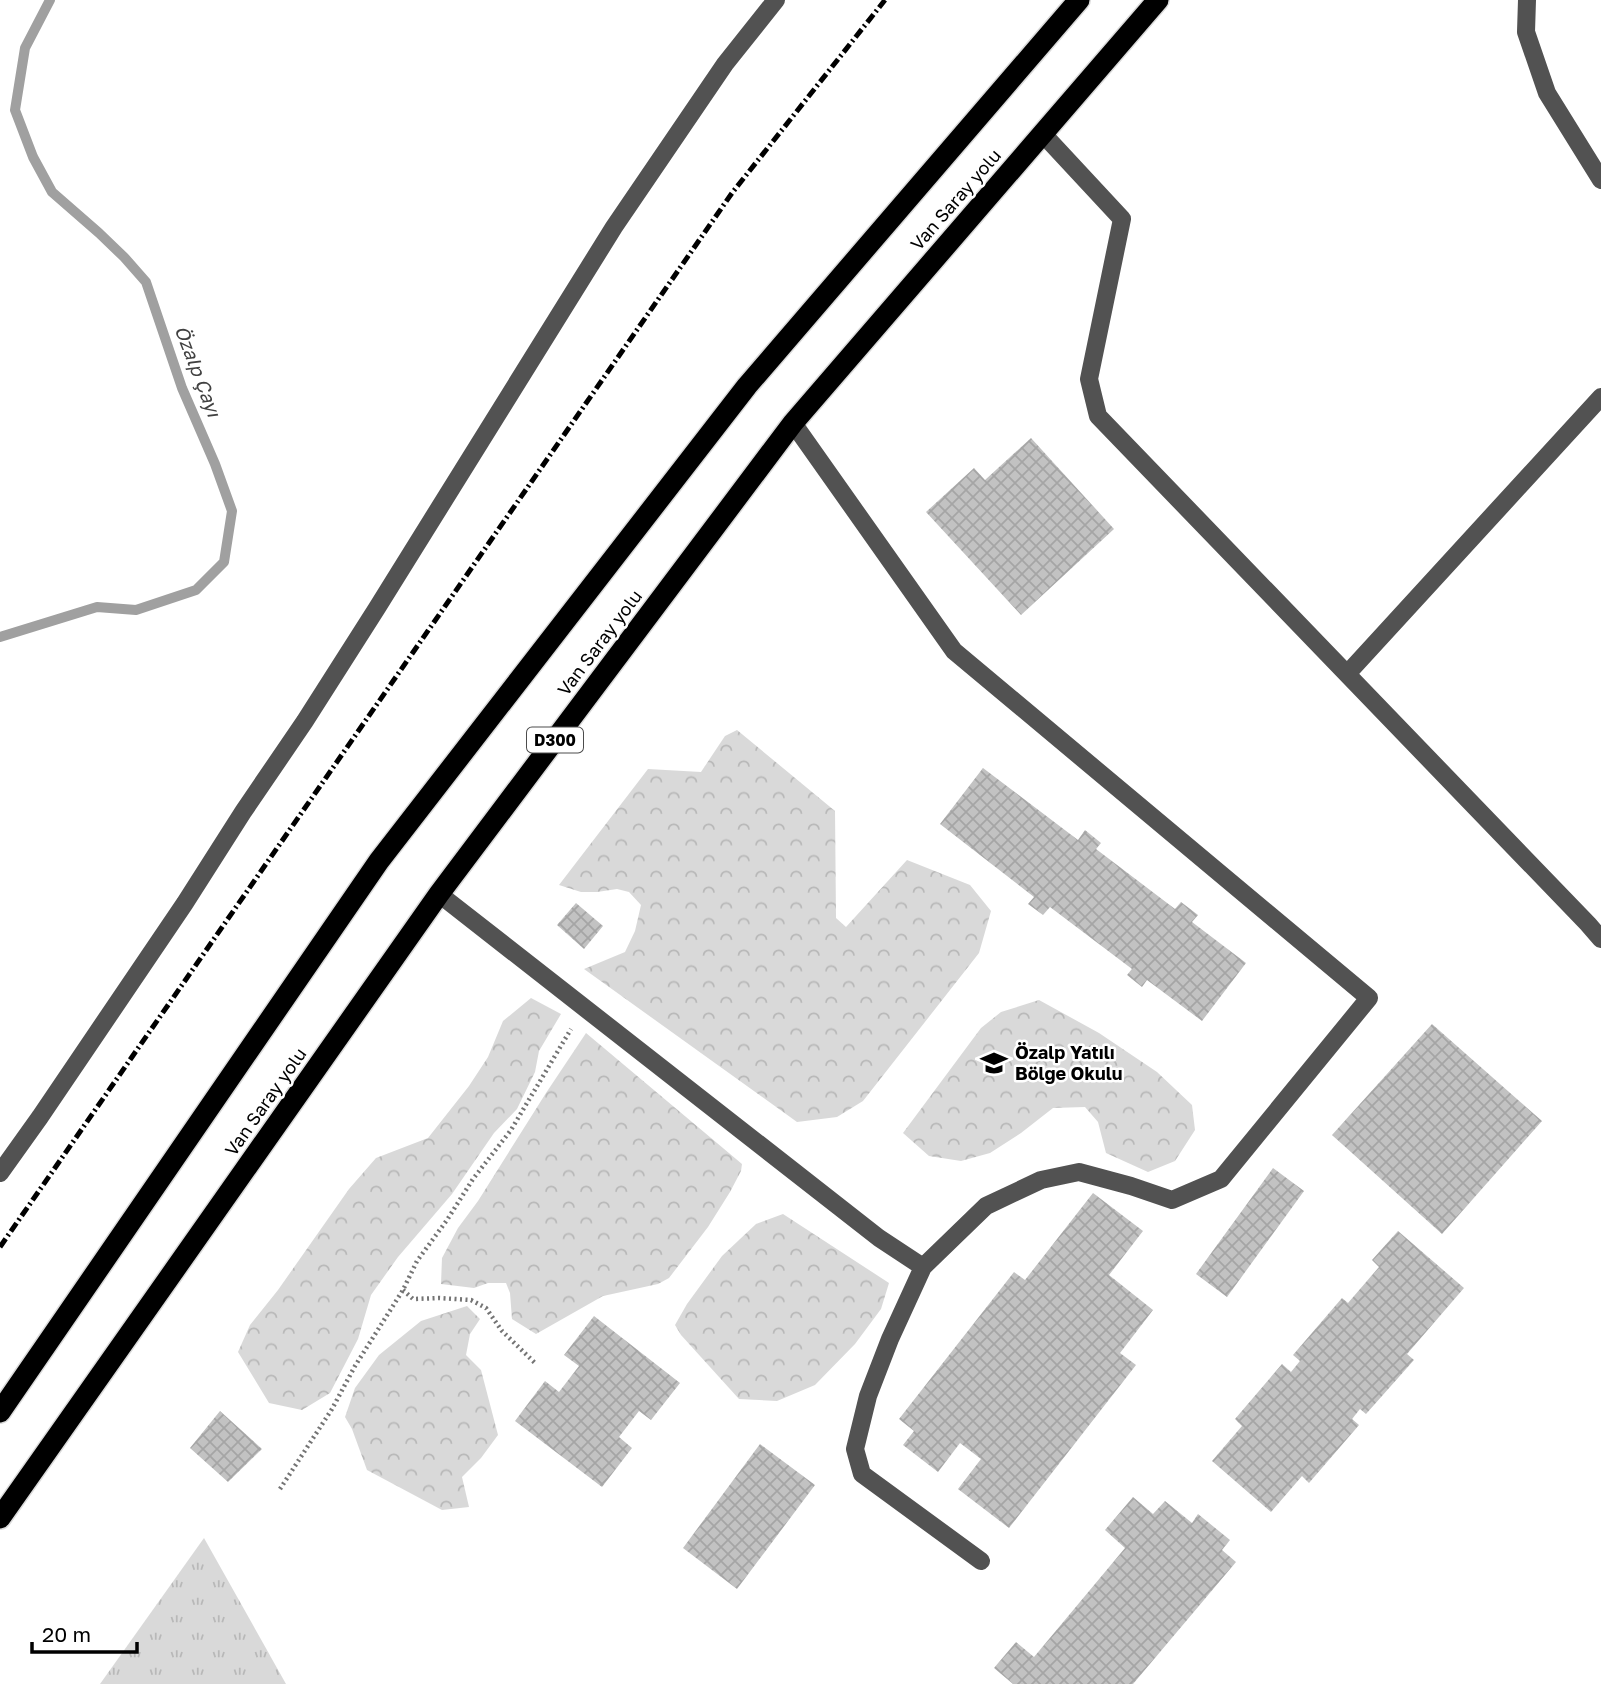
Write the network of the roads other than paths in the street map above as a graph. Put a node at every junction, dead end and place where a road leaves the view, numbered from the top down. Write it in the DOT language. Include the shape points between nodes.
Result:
graph roads {
  1 [pos="776,0"];
  2 [pos="1079,0"];
  3 [pos="1158,0"];
  4 [pos="1527,0"];
  5 [pos="1043,134"];
  6 [pos="1601,180"];
  7 [pos="1601,397"];
  8 [pos="793,424"];
  9 [pos="1347,674"];
  10 [pos="439,894"];
  11 [pos="1601,939"];
  12 [pos="0,1173"];
  13 [pos="923,1268"];
  14 [pos="0,1412"];
  15 [pos="0,1518"];
  16 [pos="981,1561"];
  1 -- 12 [label="street" via="725,64 614,227 305,721"];
  2 -- 14 [label="highway, Van Saray yolu" via="747,386 379,861"];
  3 -- 5 [label="highway, Van Saray yolu / D300"];
  4 -- 6 [label="street" via="1526,32 1547,93"];
  5 -- 8 [label="highway, Van Saray yolu / D300"];
  5 -- 9 [label="street" via="1122,219 1089,379 1098,416"];
  7 -- 9 [label="street"];
  8 -- 10 [label="highway, Van Saray yolu / D300"];
  8 -- 13 [label="street" via="954,652 1369,998 1221,1179 1172,1200 1079,1172 1041,1180 986,1206"];
  9 -- 11 [label="street"];
  10 -- 13 [label="street"];
  10 -- 15 [label="highway, Van Saray yolu / D300"];
  13 -- 16 [label="street" via="868,1395 855,1449 862,1474"];
}
